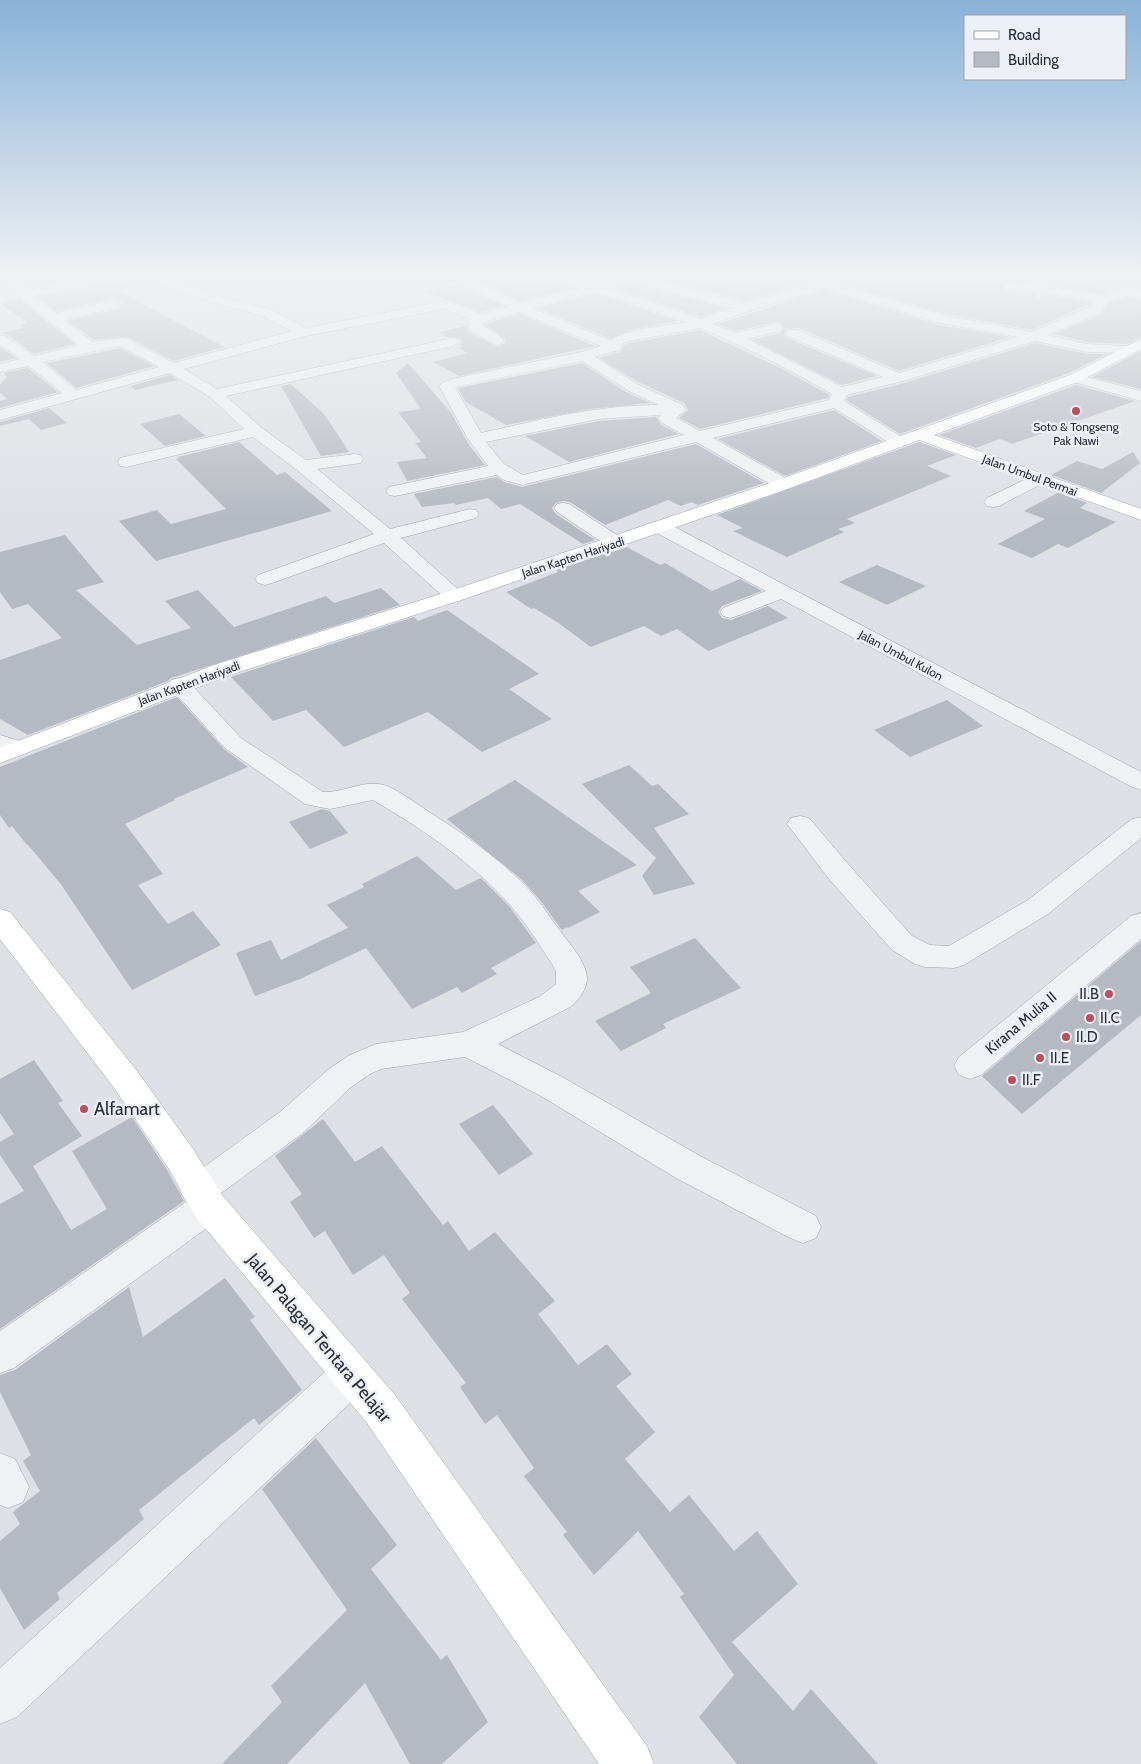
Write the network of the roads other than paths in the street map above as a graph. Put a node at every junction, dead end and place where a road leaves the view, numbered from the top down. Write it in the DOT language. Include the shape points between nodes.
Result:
graph roads {
  1 [pos="24,355"];
  2 [pos="52,355"];
  3 [pos="148,355"];
  4 [pos="219,355"];
  5 [pos="261,355"];
  6 [pos="370,355"];
  7 [pos="394,355"];
  8 [pos="519,355"];
  9 [pos="531,355"];
  10 [pos="762,355"];
  11 [pos="845,355"];
  12 [pos="970,355"];
  13 [pos="1118,355"];
  14 [pos="584,356"];
  15 [pos="31,360"];
  16 [pos="374,360"];
  17 [pos="551,364"];
  18 [pos="489,365"];
  19 [pos="0,368"];
  20 [pos="173,368"];
  21 [pos="211,370"];
  22 [pos="898,378"];
  23 [pos="1075,378"];
  24 [pos="223,380"];
  25 [pos="236,389"];
  26 [pos="215,394"];
  27 [pos="73,395"];
  28 [pos="1141,396"];
  29 [pos="838,397"];
  30 [pos="678,410"];
  31 [pos="0,415"];
  32 [pos="256,431"];
  33 [pos="919,435"];
  34 [pos="696,437"];
  35 [pos="476,439"];
  36 [pos="898,442"];
  37 [pos="355,459"];
  38 [pos="126,462"];
  39 [pos="303,466"];
  40 [pos="499,469"];
  41 [pos="1038,478"];
  42 [pos="783,484"];
  43 [pos="395,490"];
  44 [pos="993,502"];
  45 [pos="563,508"];
  46 [pos="470,514"];
  47 [pos="1141,515"];
  48 [pos="660,527"];
  49 [pos="387,536"];
  50 [pos="616,542"];
  51 [pos="265,579"];
  52 [pos="782,592"];
  53 [pos="454,596"];
  54 [pos="730,612"];
  55 [pos="179,685"];
  56 [pos="6,749"];
  57 [pos="1141,782"];
  58 [pos="800,824"];
  59 [pos="1141,825"];
  60 [pos="0,919"];
  61 [pos="1141,923"];
  62 [pos="468,1044"];
  63 [pos="970,1066"];
  64 [pos="204,1198"];
  65 [pos="803,1227"];
  66 [pos="0,1354"];
  67 [pos="351,1375"];
  68 [pos="0,1700"];
  69 [pos="629,1764"];
  1 -- 15 [label="street"];
  2 -- 15 [label="street"];
  3 -- 20 [label="street"];
  4 -- 20 [label="street"];
  5 -- 21 [label="street"];
  6 -- 16 [label="street"];
  7 -- 16 [label="street"];
  8 -- 18 [label="street"];
  9 -- 17 [label="street"];
  10 -- 29 [label="street"];
  11 -- 22 [label="street"];
  12 -- 22 [label="street"];
  13 -- 23 [label="main road, Jalan Kapten Hariyadi"];
  14 -- 17 [label="street"];
  14 -- 30 [label="street" via="632,387"];
  15 -- 19 [label="street"];
  15 -- 27 [label="street"];
  16 -- 25 [label="street"];
  17 -- 35 [label="street" via="447,386"];
  20 -- 26 [label="street"];
  20 -- 27 [label="street"];
  22 -- 29 [label="street"];
  23 -- 28 [label="street"];
  23 -- 33 [label="main road, Jalan Kapten Hariyadi"];
  24 -- 25 [label="street"];
  25 -- 26 [label="street"];
  26 -- 32 [label="street"];
  27 -- 31 [label="street"];
  29 -- 34 [label="street"];
  29 -- 36 [label="street"];
  30 -- 34 [label="street" via="666,418"];
  30 -- 35 [label="street" via="649,409 585,415"];
  32 -- 38 [label="street"];
  32 -- 39 [label="street"];
  33 -- 36 [label="main road, Jalan Kapten Hariyadi"];
  33 -- 41 [label="main road, Jalan Umbul Permai"];
  34 -- 40 [label="street" via="522,480"];
  34 -- 42 [label="street"];
  35 -- 40 [label="street"];
  36 -- 42 [label="main road, Jalan Kapten Hariyadi"];
  37 -- 39 [label="street"];
  39 -- 49 [label="street"];
  40 -- 43 [label="street"];
  41 -- 44 [label="street"];
  41 -- 47 [label="main road, Jalan Umbul Permai"];
  42 -- 48 [label="main road, Jalan Kapten Hariyadi"];
  45 -- 50 [label="street"];
  46 -- 49 [label="street"];
  48 -- 50 [label="main road, Jalan Kapten Hariyadi"];
  48 -- 52 [label="street, Jalan Umbul Kulon"];
  49 -- 51 [label="street"];
  49 -- 53 [label="street"];
  50 -- 53 [label="main road, Jalan Kapten Hariyadi"];
  52 -- 54 [label="street"];
  52 -- 57 [label="street, Jalan Umbul Kulon"];
  53 -- 55 [label="main road, Jalan Kapten Hariyadi"];
  55 -- 56 [label="main road, Jalan Kapten Hariyadi"];
  55 -- 62 [label="street" via="233,743 314,798 328,802 370,791 378,792 424,818 518,896 564,959 571,985 563,997 550,1005"];
  58 -- 59 [label="street" via="902,943 925,956 954,957 1038,907"];
  60 -- 64 [label="main road, Jalan Palagan Tentara Pelajar" via="126,1080"];
  61 -- 63 [label="street, Kirana Mulia II"];
  62 -- 64 [label="street" via="376,1057 358,1065"];
  62 -- 65 [label="street"];
  64 -- 66 [label="street"];
  64 -- 67 [label="main road, Jalan Palagan Tentara Pelajar"];
  67 -- 68 [label="street"];
  67 -- 69 [label="main road, Jalan Palagan Tentara Pelajar" via="381,1409"];
}
